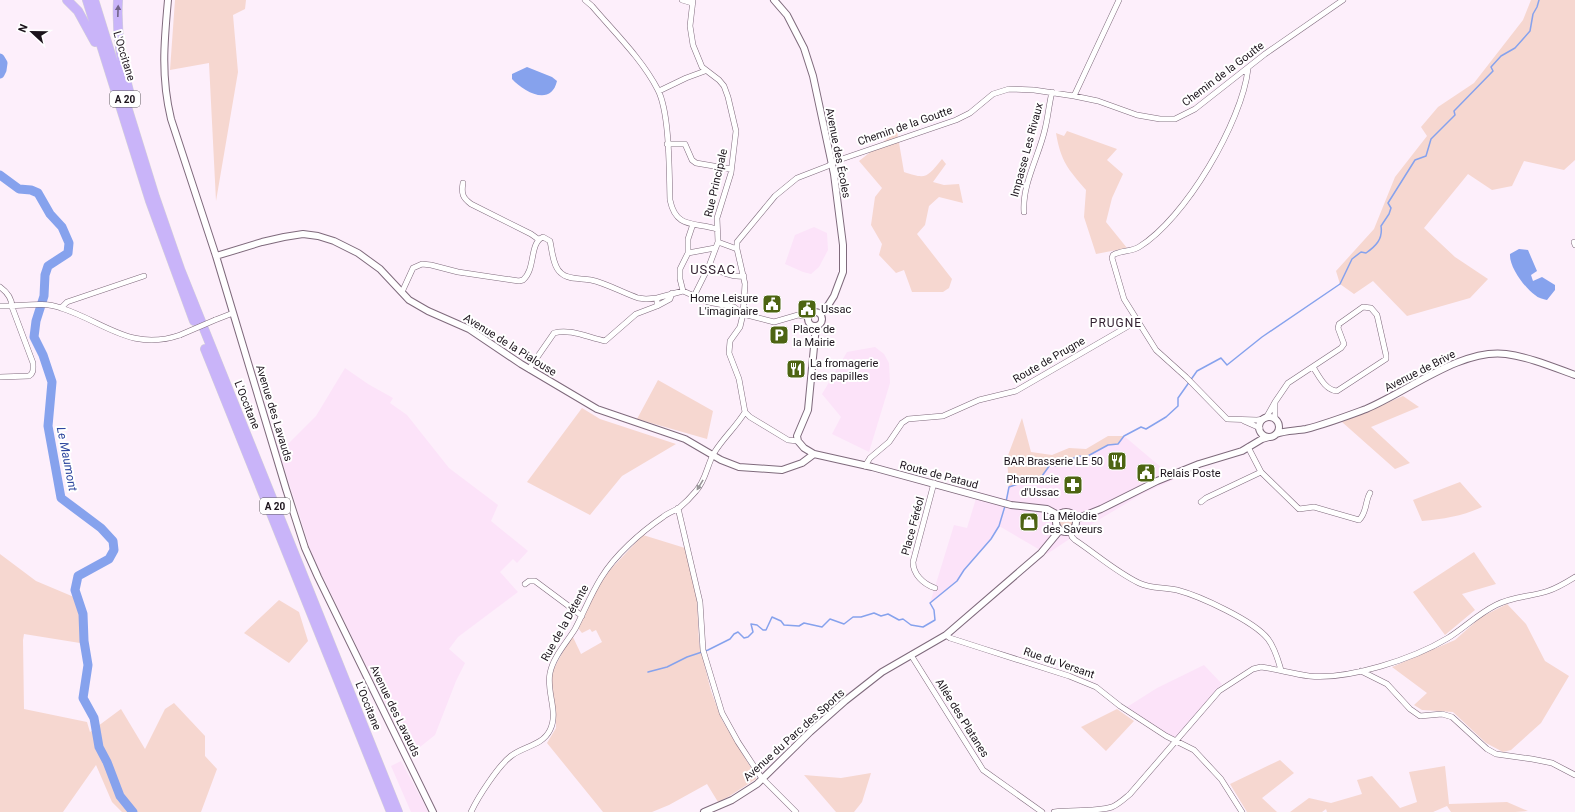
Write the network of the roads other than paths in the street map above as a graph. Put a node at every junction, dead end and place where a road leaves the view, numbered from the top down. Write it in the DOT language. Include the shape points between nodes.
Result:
graph roads {
  1 [pos="68,0"];
  2 [pos="87,0"];
  3 [pos="94,0"];
  4 [pos="118,0"];
  5 [pos="168,0"];
  6 [pos="585,0"];
  7 [pos="682,0"];
  8 [pos="774,0"];
  9 [pos="1119,0"];
  10 [pos="1343,0"];
  11 [pos="692,2"];
  12 [pos="1248,69"];
  13 [pos="705,71"];
  14 [pos="111,79"];
  15 [pos="659,91"];
  16 [pos="1052,92"];
  17 [pos="1074,96"];
  18 [pos="667,144"];
  19 [pos="832,163"];
  20 [pos="731,169"];
  21 [pos="463,184"];
  22 [pos="155,197"];
  23 [pos="1024,212"];
  24 [pos="693,224"];
  25 [pos="717,229"];
  26 [pos="538,239"];
  27 [pos="718,242"];
  28 [pos="716,248"];
  29 [pos="737,249"];
  30 [pos="688,254"];
  31 [pos="216,256"];
  32 [pos="709,266"];
  33 [pos="144,276"];
  34 [pos="744,276"];
  35 [pos="0,287"];
  36 [pos="402,292"];
  37 [pos="683,292"];
  38 [pos="672,293"];
  39 [pos="694,296"];
  40 [pos="657,298"];
  41 [pos="0,306"];
  42 [pos="657,306"];
  43 [pos="12,307"];
  44 [pos="61,308"];
  45 [pos="233,313"];
  46 [pos="742,314"];
  47 [pos="821,314"];
  48 [pos="809,318"];
  49 [pos="1137,321"];
  50 [pos="816,326"];
  51 [pos="1313,366"];
  52 [pos="529,368"];
  53 [pos="1575,375"];
  54 [pos="0,377"];
  55 [pos="1275,402"];
  56 [pos="746,412"];
  57 [pos="1265,418"];
  58 [pos="1242,420"];
  59 [pos="1277,421"];
  60 [pos="1260,429"];
  61 [pos="1300,430"];
  62 [pos="1276,434"];
  63 [pos="1269,437"];
  64 [pos="798,441"];
  65 [pos="1250,446"];
  66 [pos="814,454"];
  67 [pos="712,455"];
  68 [pos="865,466"];
  69 [pos="1261,472"];
  70 [pos="934,483"];
  71 [pos="1370,493"];
  72 [pos="1201,502"];
  73 [pos="678,508"];
  74 [pos="1058,515"];
  75 [pos="1076,519"];
  76 [pos="1060,530"];
  77 [pos="1070,531"];
  78 [pos="1575,577"];
  79 [pos="525,584"];
  80 [pos="935,588"];
  81 [pos="582,616"];
  82 [pos="946,634"];
  83 [pos="911,656"];
  84 [pos="1281,670"];
  85 [pos="1361,671"];
  86 [pos="1176,741"];
  87 [pos="1575,775"];
  88 [pos="763,779"];
  89 [pos="391,812"];
  90 [pos="398,812"];
  91 [pos="433,812"];
  92 [pos="471,812"];
  93 [pos="704,812"];
  94 [pos="796,812"];
  95 [pos="1042,812"];
  96 [pos="1054,812"];
  97 [pos="1242,812"];
  1 -- 14 [label="highway" via="89,30"];
  2 -- 14 [label="highway, L'Occitane / A 20"];
  3 -- 22 [label="highway, L'Occitane / A 20"];
  22 -- 4 [label="highway, one-way" via="121,63"];
  5 -- 31 [label="street, Avenue des Lavauds" via="163,61 167,102 182,156"];
  6 -- 15 [label="street" via="640,63"];
  7 -- 11 [label="street"];
  8 -- 19 [label="street, Avenue des Écoles" via="787,15 804,48 813,76"];
  9 -- 17 [label="street"];
  10 -- 12 [label="street, Chemin de la Goutte" via="1265,54"];
  11 -- 13 [label="street, Rue Principale" via="690,26 693,45"];
  12 -- 17 [label="street, Chemin de la Goutte" via="1195,109 1175,119 1137,115 1098,100"];
  12 -- 49 [label="street" via="1231,123 1201,180 1161,230 1139,247 1113,255 1124,299"];
  13 -- 15 [label="street"];
  13 -- 20 [label="street, Rue Principale" via="719,80 728,97 736,131"];
  14 -- 89 [label="highway, L'Occitane / A 20" via="174,272"];
  15 -- 18 [label="street" via="666,118"];
  16 -- 17 [label="street, Chemin de la Goutte"];
  16 -- 19 [label="street, Chemin de la Goutte" via="1009,89 1000,91 956,120"];
  16 -- 23 [label="street, Impasse Les Rivaux" via="1045,129 1023,205"];
  18 -- 20 [label="street" via="685,144 696,163"];
  18 -- 24 [label="street" via="672,210 678,219"];
  19 -- 29 [label="street, Chemin de la Goutte" via="797,178 775,196 737,242"];
  19 -- 47 [label="street, Avenue des Écoles" via="843,263 834,296"];
  20 -- 25 [label="street, Rue Principale" via="719,208"];
  21 -- 26 [label="street" via="461,190 464,199"];
  22 -- 90 [label="highway, L'Occitane / A 20" via="203,327"];
  24 -- 25 [label="street"];
  24 -- 30 [label="street" via="688,239"];
  25 -- 27 [label="street, Rue Principale"];
  26 -- 36 [label="street" via="530,268 523,280 458,272 422,264 413,268"];
  26 -- 40 [label="street" via="543,237 550,241 555,263 561,274 592,280 638,298"];
  27 -- 28 [label="street"];
  27 -- 29 [label="street"];
  28 -- 30 [label="street"];
  28 -- 32 [label="street"];
  29 -- 34 [label="street"];
  30 -- 37 [label="street" via="680,269"];
  31 -- 36 [label="street, Avenue de la Pialouse" via="284,236 318,236 358,253 380,269"];
  31 -- 45 [label="street, Avenue des Lavauds"];
  32 -- 34 [label="street" via="724,273"];
  32 -- 39 [label="street"];
  33 -- 44 [label="street" via="67,302"];
  34 -- 46 [label="street" via="745,297"];
  35 -- 43 [label="street" via="12,300"];
  36 -- 52 [label="street, Avenue de la Pialouse" via="409,300 469,329"];
  37 -- 38 [label="street"];
  37 -- 39 [label="street"];
  38 -- 40 [label="street"];
  38 -- 42 [label="street" via="670,299"];
  39 -- 46 [label="street" via="708,302 734,307"];
  40 -- 42 [label="street"];
  41 -- 43 [label="street"];
  42 -- 52 [label="street" via="636,314 606,341 569,332 554,333"];
  43 -- 44 [label="street" via="48,305"];
  43 -- 54 [label="street" via="34,370 29,376"];
  44 -- 45 [label="street, bridge" via="135,339 156,341 180,335"];
  45 -- 91 [label="street, Avenue des Lavauds" via="309,560"];
  46 -- 48 [label="street" via="774,322 798,316"];
  46 -- 56 [label="street" via="740,326 730,341 729,353 739,379"];
  47 -- 48 [label="street" via="815,312"];
  47 -- 50 [label="street" via="822,321"];
  48 -- 50 [label="street" via="810,324"];
  49 -- 58 [label="street" via="1156,350 1223,416 1230,420"];
  49 -- 68 [label="street, Route de Prugne" via="1016,391 979,400 943,416 908,419 902,422 888,442"];
  50 -- 64 [label="street" via="808,410 797,436"];
  51 -- 51 [label="street" via="1344,344 1338,324 1363,307 1372,308 1377,315 1386,359 1337,392 1327,387"];
  51 -- 55 [label="street" via="1288,383"];
  52 -- 67 [label="street, Avenue de la Pialouse" via="597,409 685,439"];
  53 -- 61 [label="street, Avenue de Brive" via="1517,356 1482,355 1454,364 1366,409"];
  55 -- 57 [label="street"];
  55 -- 59 [label="street"];
  56 -- 64 [label="street" via="788,440"];
  56 -- 67 [label="street, Rue de la Détente"];
  57 -- 58 [label="street"];
  57 -- 59 [label="street" via="1270,417"];
  57 -- 60 [label="street" via="1260,423"];
  58 -- 60 [label="street"];
  59 -- 61 [label="street"];
  59 -- 62 [label="street" via="1279,429"];
  60 -- 63 [label="street"];
  60 -- 65 [label="street"];
  61 -- 62 [label="street, Avenue de Brive"];
  62 -- 63 [label="street"];
  63 -- 65 [label="street"];
  64 -- 66 [label="street"];
  65 -- 69 [label="street"];
  65 -- 75 [label="street" via="1174,473"];
  66 -- 67 [label="street, Avenue de la Pialouse" via="808,460 782,470 730,464"];
  66 -- 68 [label="street, Route de Pataud"];
  67 -- 73 [label="street, Rue de la Détente, one-way" via="698,490"];
  68 -- 70 [label="street, Route de Pataud"];
  69 -- 71 [label="street" via="1299,509 1314,507 1359,520"];
  69 -- 72 [label="street"];
  70 -- 74 [label="street, Route de Pataud" via="1006,503 1047,508"];
  70 -- 80 [label="street, Place Féréol" via="913,567 917,576"];
  73 -- 81 [label="street, Rue de la Détente" via="644,532 610,565 600,579"];
  73 -- 88 [label="street" via="700,602 703,650 722,714"];
  74 -- 75 [label="street" via="1067,511"];
  74 -- 76 [label="street" via="1056,525"];
  75 -- 77 [label="street" via="1075,526"];
  76 -- 77 [label="street"];
  76 -- 82 [label="street, Avenue du Parc des Sports" via="1041,553"];
  77 -- 84 [label="street" via="1075,540 1138,583 1182,591 1235,615 1267,638"];
  78 -- 85 [label="street" via="1549,591 1518,597 1496,605 1449,638 1422,652"];
  79 -- 81 [label="street" via="535,581"];
  81 -- 92 [label="street, Rue de la Détente" via="550,672 548,685 554,715 550,730 537,744 506,760"];
  82 -- 83 [label="street, Avenue du Parc des Sports"];
  82 -- 86 [label="street, Rue du Versant" via="950,638 1088,683"];
  83 -- 88 [label="street, Avenue du Parc des Sports" via="882,672 845,701"];
  83 -- 95 [label="street, Allée des Platanes" via="983,770"];
  84 -- 85 [label="street" via="1308,676"];
  84 -- 86 [label="street" via="1261,667 1253,669 1219,691"];
  85 -- 87 [label="street" via="1387,684 1420,716 1442,714 1452,717 1486,749 1496,754 1552,763"];
  86 -- 96 [label="street" via="1120,803 1111,808 1098,810"];
  86 -- 97 [label="street, Rue du Versant" via="1194,750 1221,779"];
  88 -- 93 [label="street, Avenue du Parc des Sports" via="732,800"];
  88 -- 94 [label="street"];
}
